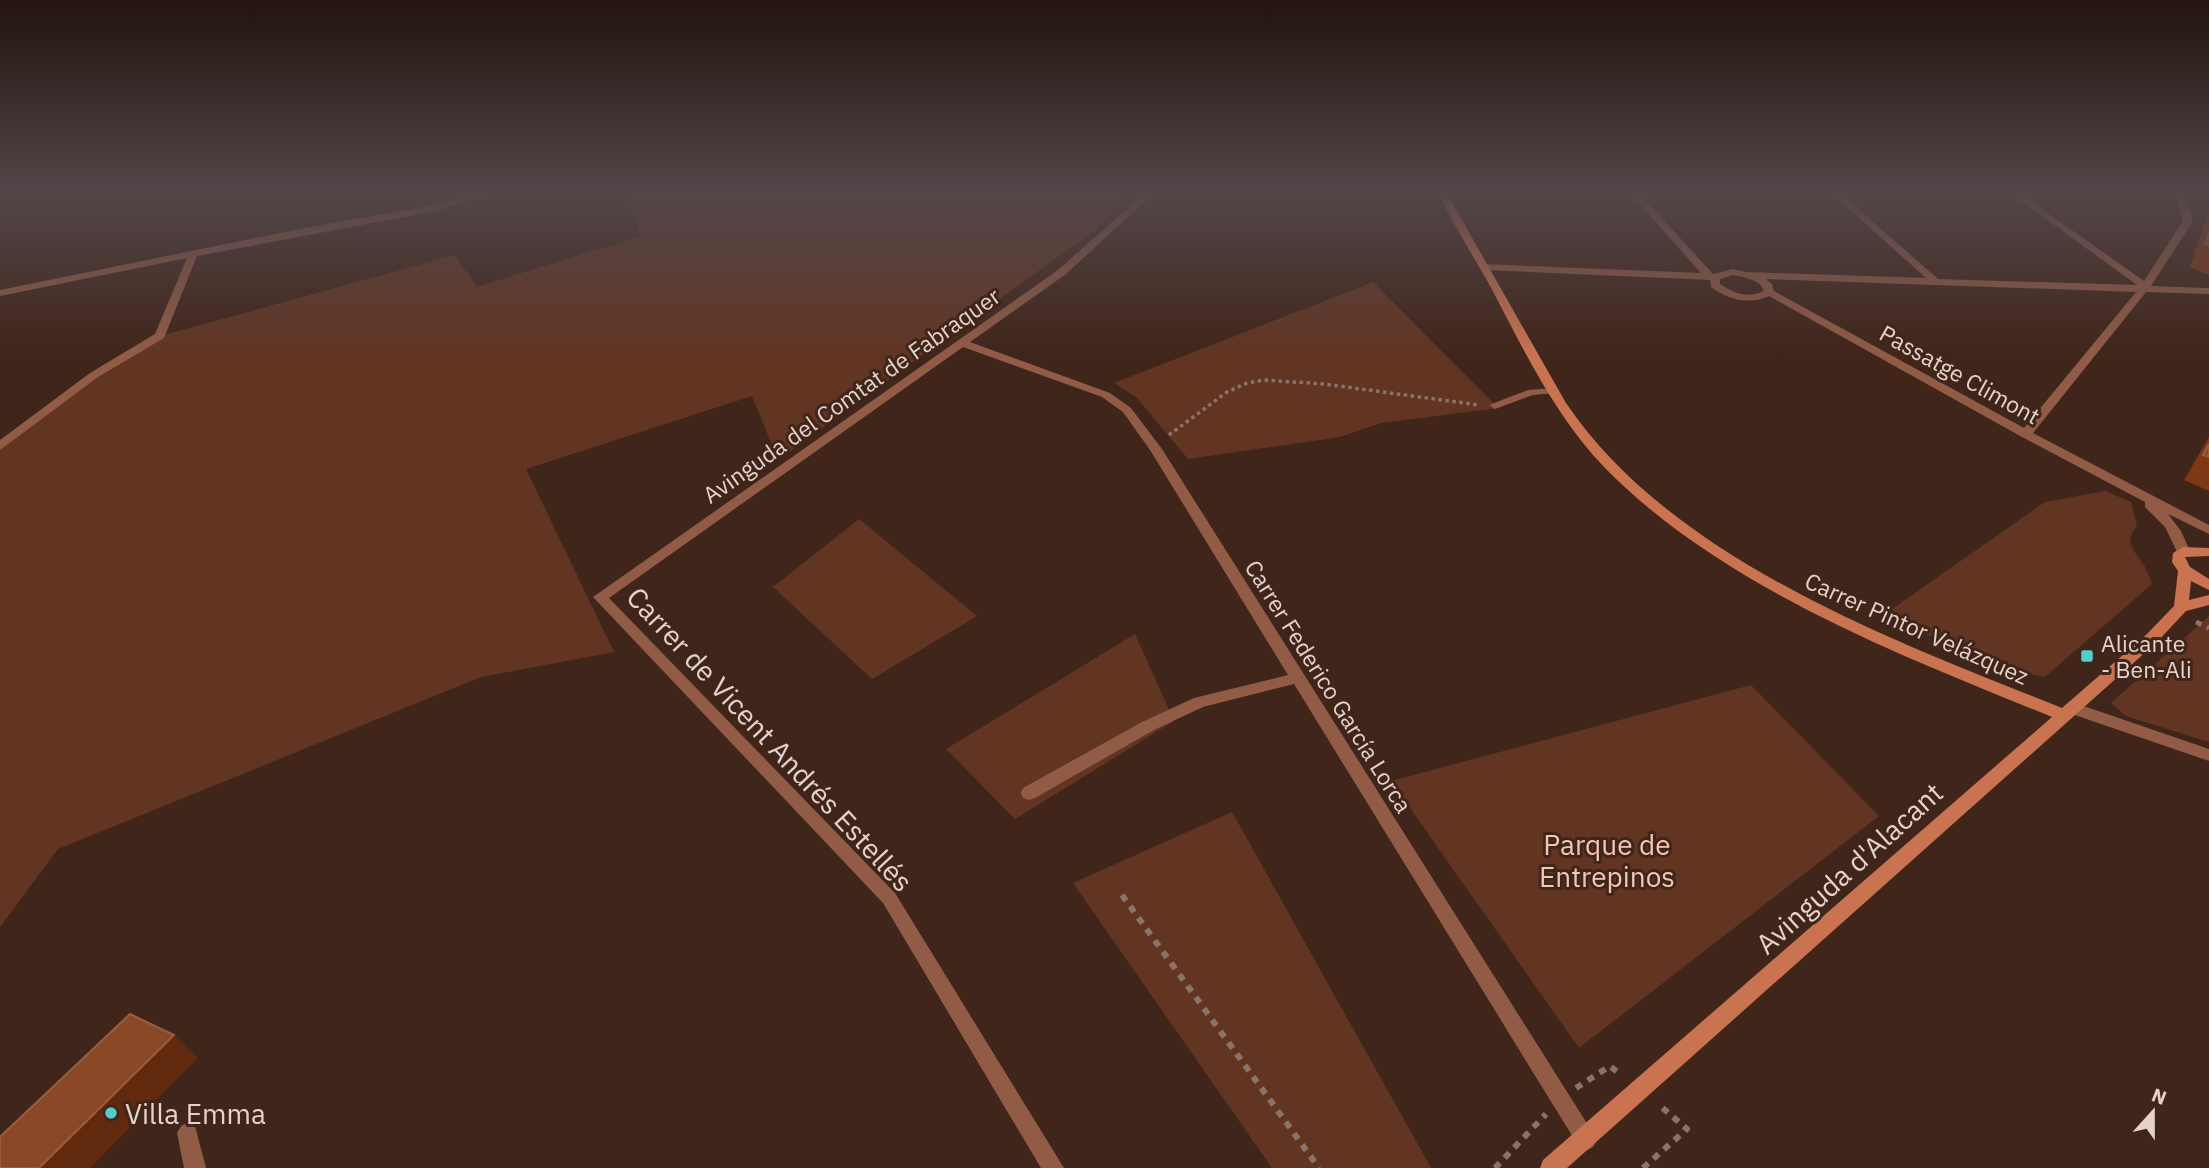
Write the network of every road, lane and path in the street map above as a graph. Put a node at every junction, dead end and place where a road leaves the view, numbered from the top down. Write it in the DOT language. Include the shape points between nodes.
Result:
graph roads {
  1 [pos="233,247"];
  2 [pos="1090,247"];
  3 [pos="1473,247"];
  4 [pos="1684,247"];
  5 [pos="1896,247"];
  6 [pos="2089,247"];
  7 [pos="2171,247"];
  8 [pos="193,254"];
  9 [pos="1484,267"];
  10 [pos="1747,275"];
  11 [pos="1712,277"];
  12 [pos="1936,281"];
  13 [pos="2145,287"];
  14 [pos="2209,291"];
  15 [pos="1769,292"];
  16 [pos="0,293"];
  17 [pos="961,342"];
  18 [pos="1552,391"];
  19 [pos="1495,405"];
  20 [pos="2026,434"];
  21 [pos="1169,435"];
  22 [pos="0,446"];
  23 [pos="2132,491"];
  24 [pos="2209,530"];
  25 [pos="2183,551"];
  26 [pos="2209,552"];
  27 [pos="2185,571"];
  28 [pos="2209,584"];
  29 [pos="600,597"];
  30 [pos="2209,600"];
  31 [pos="2181,607"];
  32 [pos="1297,678"];
  33 [pos="2068,711"];
  34 [pos="2209,755"];
  35 [pos="1029,793"];
  36 [pos="1122,895"];
  37 [pos="188,1133"];
  38 [pos="1586,1140"];
  39 [pos="195,1168"];
  40 [pos="1053,1168"];
  41 [pos="1319,1168"];
  42 [pos="1551,1168"];
  1 -- 8 [label="street"];
  2 -- 17 [label="street, Avinguda del Comtat de Fabraquer" via="1062,272"];
  3 -- 9 [label="street, Carrer Pintor Velázquez"];
  4 -- 11 [label="street"];
  5 -- 12 [label="street"];
  6 -- 13 [label="street"];
  7 -- 13 [label="street"];
  8 -- 16 [label="street"];
  8 -- 22 [label="street" via="160,336 94,375"];
  9 -- 11 [label="street"];
  9 -- 18 [label="street, Carrer Pintor Velázquez"];
  10 -- 11 [label="street" via="1733,272"];
  10 -- 12 [label="street"];
  10 -- 15 [label="street, Passatge Climont" via="1764,282"];
  11 -- 15 [label="street" via="1715,285 1735,296 1757,298"];
  12 -- 13 [label="street"];
  13 -- 14 [label="street"];
  13 -- 20 [label="street"];
  15 -- 20 [label="street, Passatge Climont"];
  17 -- 29 [label="street, Avinguda del Comtat de Fabraquer"];
  17 -- 32 [label="street, Carrer Federico García Lorca" via="1106,395 1127,410 1156,449"];
  18 -- 19 [label="street" via="1532,392"];
  18 -- 33 [label="street, Carrer Pintor Velázquez" via="1609,463 1707,545 1794,598 1864,633"];
  19 -- 21 [label="path" via="1264,380 1227,392"];
  20 -- 23 [label="street, Passatge Climont"];
  23 -- 24 [label="street, Passatge Climont"];
  23 -- 25 [label="street, Passatge Climont" via="2160,512 2176,532"];
  25 -- 26 [label="street"];
  25 -- 27 [label="street" via="2178,563"];
  27 -- 28 [label="street"];
  27 -- 31 [label="street"];
  29 -- 40 [label="street, Carrer de Vicent Andrés Estellés" via="889,898"];
  30 -- 31 [label="street"];
  31 -- 33 [label="street, Avinguda d'Alacant"];
  32 -- 35 [label="street" via="1199,702"];
  32 -- 38 [label="street, Carrer Federico García Lorca"];
  33 -- 34 [label="street"];
  33 -- 38 [label="street, Avinguda d'Alacant"];
  36 -- 41 [label="path"];
  37 -- 39 [label="street"];
  38 -- 42 [label="street, Avinguda d'Alacant"];
}
